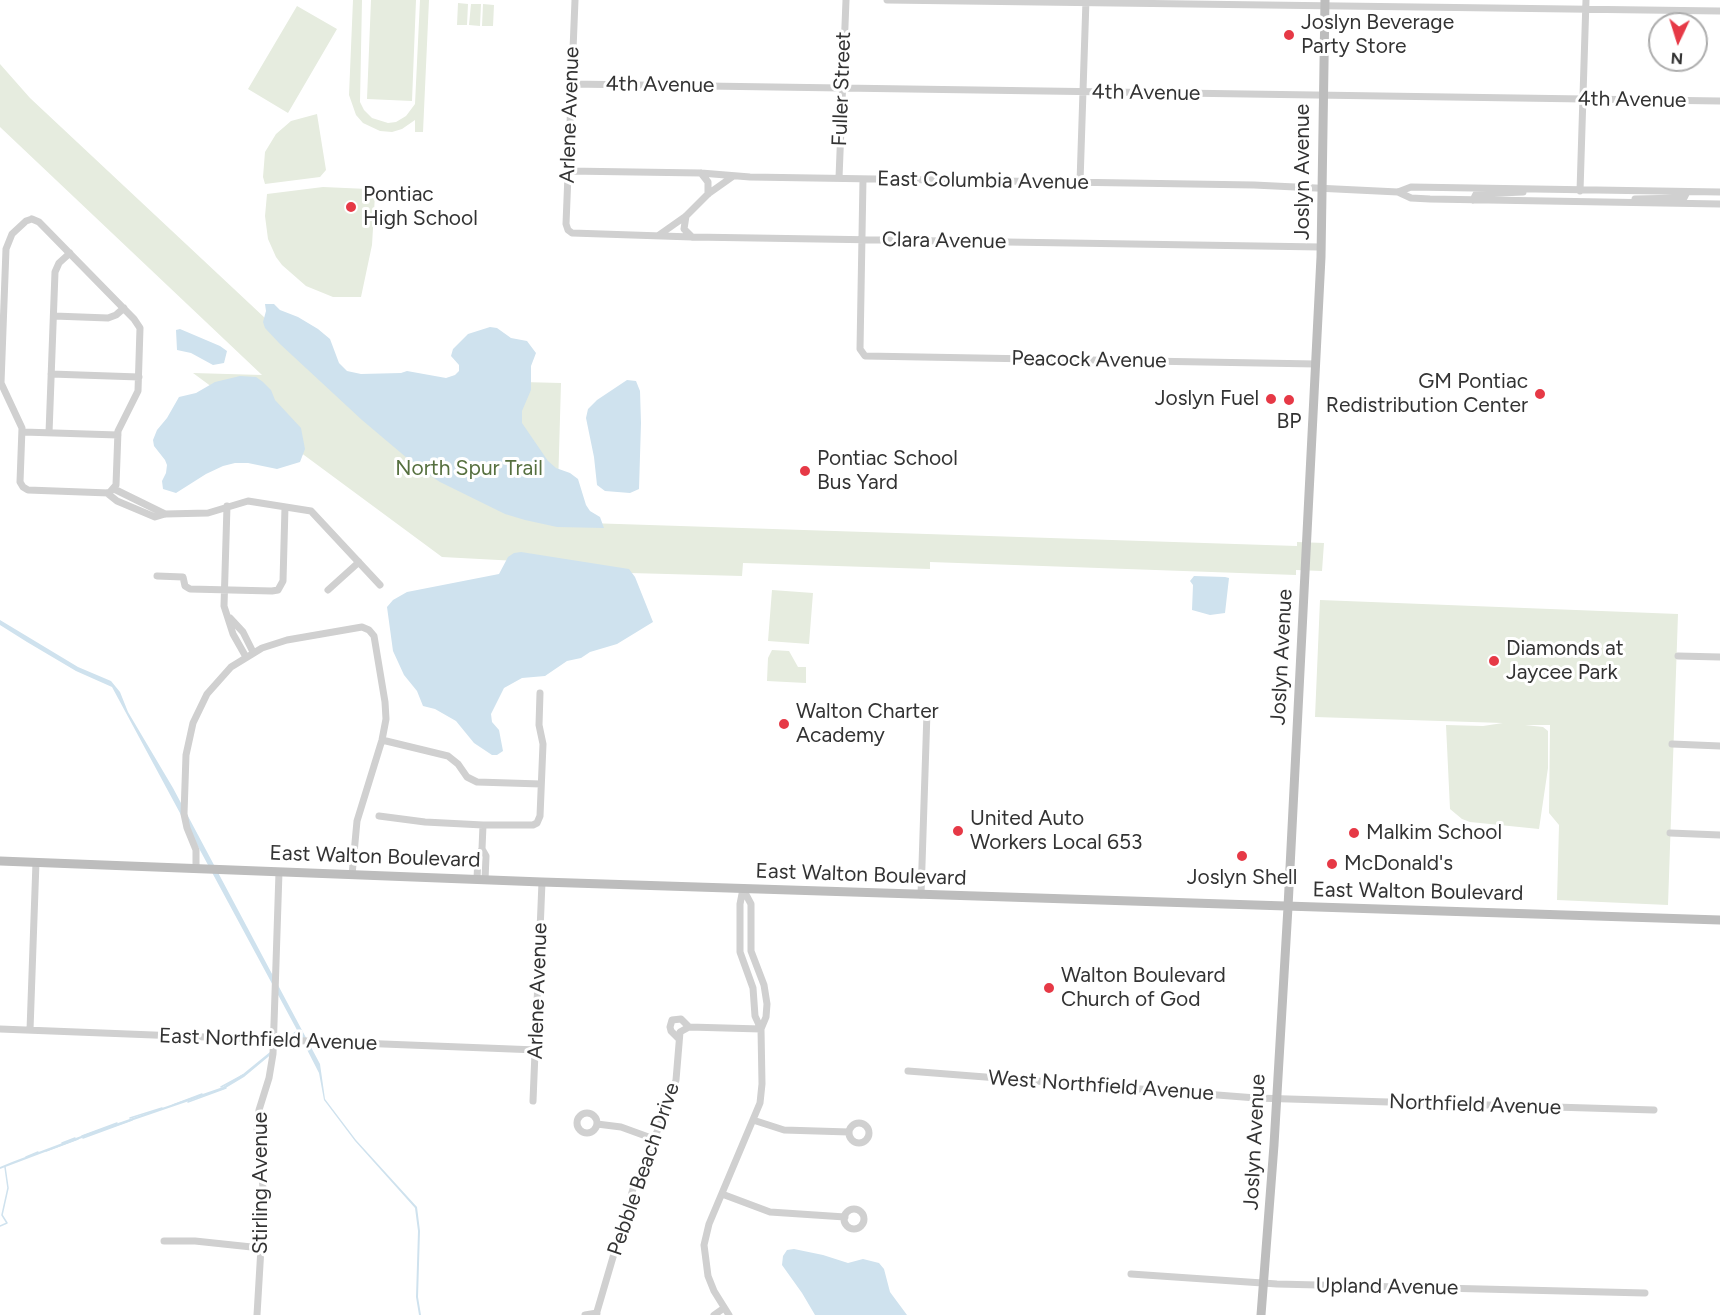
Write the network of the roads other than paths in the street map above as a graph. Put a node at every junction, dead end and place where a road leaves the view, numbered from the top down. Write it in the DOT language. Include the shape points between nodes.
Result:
graph roads {
  1 [pos="575,0"];
  2 [pos="846,0"];
  3 [pos="888,0"];
  4 [pos="1586,0"];
  5 [pos="1086,2"];
  6 [pos="1325,3"];
  7 [pos="1586,10"];
  8 [pos="1720,11"];
  9 [pos="571,84"];
  10 [pos="842,87"];
  11 [pos="1083,91"];
  12 [pos="1322,97"];
  13 [pos="1583,100"];
  14 [pos="1720,101"];
  15 [pos="568,171"];
  16 [pos="701,173"];
  17 [pos="733,176"];
  18 [pos="839,178"];
  19 [pos="862,179"];
  20 [pos="1080,182"];
  21 [pos="1321,188"];
  22 [pos="1540,190"];
  23 [pos="1580,191"];
  24 [pos="1398,192"];
  25 [pos="1687,192"];
  26 [pos="1720,192"];
  27 [pos="708,194"];
  28 [pos="1473,200"];
  29 [pos="1621,202"];
  30 [pos="1720,204"];
  31 [pos="686,216"];
  32 [pos="568,230"];
  33 [pos="659,235"];
  34 [pos="692,237"];
  35 [pos="862,240"];
  36 [pos="1321,247"];
  37 [pos="70,253"];
  38 [pos="124,308"];
  39 [pos="54,316"];
  40 [pos="1316,364"];
  41 [pos="51,374"];
  42 [pos="139,377"];
  43 [pos="22,432"];
  44 [pos="49,433"];
  45 [pos="118,435"];
  46 [pos="110,491"];
  47 [pos="227,506"];
  48 [pos="285,507"];
  49 [pos="358,562"];
  50 [pos="157,576"];
  51 [pos="380,585"];
  52 [pos="224,590"];
  53 [pos="328,590"];
  54 [pos="228,616"];
  55 [pos="253,652"];
  56 [pos="1678,656"];
  57 [pos="246,657"];
  58 [pos="1720,657"];
  59 [pos="540,693"];
  60 [pos="927,711"];
  61 [pos="382,740"];
  62 [pos="1672,744"];
  63 [pos="1720,746"];
  64 [pos="542,784"];
  65 [pos="379,816"];
  66 [pos="483,825"];
  67 [pos="1670,833"];
  68 [pos="1720,835"];
  69 [pos="0,861"];
  70 [pos="36,862"];
  71 [pos="196,869"];
  72 [pos="279,872"];
  73 [pos="352,875"];
  74 [pos="481,879"];
  75 [pos="542,882"];
  76 [pos="743,889"];
  77 [pos="921,895"];
  78 [pos="1288,907"];
  79 [pos="1720,920"];
  80 [pos="739,939"];
  81 [pos="750,939"];
  82 [pos="689,1027"];
  83 [pos="0,1029"];
  84 [pos="761,1029"];
  85 [pos="30,1030"];
  86 [pos="678,1038"];
  87 [pos="274,1040"];
  88 [pos="537,1050"];
  89 [pos="908,1071"];
  90 [pos="1276,1099"];
  91 [pos="1295,1100"];
  92 [pos="533,1101"];
  93 [pos="1654,1110"];
  94 [pos="753,1120"];
  95 [pos="597,1124"];
  96 [pos="849,1132"];
  97 [pos="654,1138"];
  98 [pos="722,1194"];
  99 [pos="844,1216"];
  100 [pos="164,1241"];
  101 [pos="261,1248"];
  102 [pos="1131,1274"];
  103 [pos="1263,1284"];
  104 [pos="1645,1293"];
  105 [pos="724,1308"];
  106 [pos="597,1314"];
  107 [pos="257,1315"];
  108 [pos="585,1315"];
  109 [pos="714,1315"];
  110 [pos="729,1315"];
  111 [pos="1261,1315"];
  1 -- 9 [label="street, Arlene Avenue"];
  2 -- 10 [label="street, Fuller Street"];
  3 -- 5 [label="street"];
  4 -- 7 [label="street"];
  5 -- 6 [label="street"];
  5 -- 11 [label="street"];
  6 -- 7 [label="street"];
  6 -- 12 [label="main road, Joslyn Avenue"];
  7 -- 8 [label="street"];
  7 -- 13 [label="street"];
  9 -- 10 [label="street, 4th Avenue"];
  9 -- 15 [label="street, Arlene Avenue"];
  10 -- 11 [label="street, 4th Avenue"];
  10 -- 18 [label="street, Fuller Street"];
  11 -- 12 [label="street, 4th Avenue"];
  11 -- 20 [label="street"];
  12 -- 13 [label="street, 4th Avenue"];
  12 -- 21 [label="main road, Joslyn Avenue"];
  13 -- 14 [label="street, 4th Avenue"];
  13 -- 23 [label="street"];
  15 -- 16 [label="street, East Columbia Avenue"];
  15 -- 32 [label="street, Arlene Avenue"];
  16 -- 17 [label="street, East Columbia Avenue"];
  16 -- 27 [label="street" via="708,182"];
  17 -- 18 [label="street, East Columbia Avenue"];
  17 -- 27 [label="street"];
  18 -- 19 [label="street, East Columbia Avenue"];
  19 -- 20 [label="street, East Columbia Avenue"];
  19 -- 35 [label="street"];
  20 -- 21 [label="street, East Columbia Avenue"];
  21 -- 24 [label="street, East Columbia Avenue"];
  21 -- 36 [label="main road, Joslyn Avenue"];
  22 -- 23 [label="street, East Columbia Avenue"];
  22 -- 24 [label="street, East Columbia Avenue" via="1411,187"];
  22 -- 28 [label="street, East Columbia Avenue" via="1476,194"];
  23 -- 25 [label="street, East Columbia Avenue"];
  24 -- 28 [label="street, East Columbia Avenue" via="1411,198"];
  25 -- 26 [label="street, East Columbia Avenue"];
  25 -- 29 [label="street, East Columbia Avenue" via="1684,198"];
  27 -- 31 [label="street"];
  28 -- 29 [label="street, East Columbia Avenue"];
  29 -- 30 [label="street, East Columbia Avenue"];
  31 -- 33 [label="street"];
  31 -- 34 [label="street" via="684,229"];
  32 -- 33 [label="street, Clara Avenue"];
  33 -- 34 [label="street, Clara Avenue"];
  34 -- 35 [label="street, Clara Avenue"];
  35 -- 36 [label="street, Clara Avenue"];
  35 -- 40 [label="street, Peacock Avenue" via="862,354"];
  36 -- 40 [label="main road, Joslyn Avenue"];
  37 -- 38 [label="street"];
  37 -- 39 [label="street" via="56,269"];
  37 -- 43 [label="street" via="32,219 7,243 1,383"];
  38 -- 39 [label="street" via="108,318"];
  38 -- 42 [label="street" via="140,330"];
  39 -- 41 [label="street"];
  40 -- 78 [label="main road, Joslyn Avenue"];
  41 -- 42 [label="street"];
  41 -- 44 [label="street"];
  42 -- 45 [label="street" via="137,397"];
  43 -- 44 [label="street"];
  43 -- 46 [label="street" via="20,480 25,488"];
  44 -- 45 [label="street"];
  45 -- 46 [label="street" via="116,483"];
  46 -- 47 [label="street" via="165,514 205,513"];
  47 -- 48 [label="street" via="250,501"];
  47 -- 52 [label="street"];
  48 -- 49 [label="street" via="314,513"];
  48 -- 52 [label="street" via="281,587 274,591"];
  49 -- 51 [label="street"];
  49 -- 53 [label="street"];
  50 -- 52 [label="street" via="183,577 185,586 190,588"];
  52 -- 54 [label="street"];
  54 -- 55 [label="street" via="243,632"];
  54 -- 57 [label="street"];
  55 -- 57 [label="street"];
  55 -- 61 [label="street" via="288,640 368,629 374,636 386,706"];
  56 -- 58 [label="street"];
  57 -- 71 [label="street" via="212,687 189,734 184,810 196,850"];
  59 -- 64 [label="street"];
  60 -- 77 [label="street"];
  61 -- 64 [label="street" via="448,756 477,782"];
  61 -- 73 [label="street" via="357,821"];
  62 -- 63 [label="street"];
  64 -- 66 [label="street" via="536,824"];
  65 -- 66 [label="street"];
  66 -- 74 [label="street" via="482,849 486,856"];
  67 -- 68 [label="street"];
  69 -- 70 [label="main road, East Walton Boulevard"];
  70 -- 71 [label="main road, East Walton Boulevard"];
  70 -- 85 [label="street"];
  71 -- 72 [label="main road, East Walton Boulevard"];
  72 -- 73 [label="main road, East Walton Boulevard"];
  72 -- 87 [label="street, Stirling Avenue"];
  73 -- 74 [label="main road, East Walton Boulevard"];
  74 -- 75 [label="main road, East Walton Boulevard"];
  75 -- 76 [label="main road, East Walton Boulevard"];
  75 -- 88 [label="street, Arlene Avenue"];
  76 -- 77 [label="main road, East Walton Boulevard"];
  76 -- 80 [label="street"];
  76 -- 81 [label="street" via="751,904"];
  77 -- 78 [label="main road, East Walton Boulevard"];
  78 -- 79 [label="main road, East Walton Boulevard"];
  78 -- 90 [label="main road, Joslyn Avenue"];
  80 -- 81 [label="street"];
  80 -- 84 [label="street"];
  81 -- 84 [label="street" via="766,994 766,1017"];
  82 -- 84 [label="street"];
  82 -- 86 [label="street" via="681,1030"];
  82 -- 86 [label="street, Pebble Beach Drive" via="681,1019 672,1020 671,1031"];
  83 -- 85 [label="street, East Northfield Avenue"];
  84 -- 94 [label="street" via="762,1088"];
  85 -- 87 [label="street, East Northfield Avenue"];
  86 -- 97 [label="street, Pebble Beach Drive" via="676,1080"];
  87 -- 88 [label="street, East Northfield Avenue"];
  87 -- 101 [label="street, Stirling Avenue" via="272,1066 257,1127 264,1190"];
  88 -- 92 [label="street, Arlene Avenue"];
  89 -- 90 [label="street, West Northfield Avenue"];
  90 -- 91 [label="street, West Northfield Avenue"];
  90 -- 103 [label="main road, Joslyn Avenue"];
  91 -- 93 [label="street, Northfield Avenue"];
  94 -- 96 [label="street" via="784,1130"];
  94 -- 98 [label="street"];
  95 -- 97 [label="street"];
  97 -- 106 [label="street, Pebble Beach Drive" via="633,1189"];
  98 -- 99 [label="street" via="776,1213"];
  98 -- 105 [label="street" via="707,1231 704,1252 711,1286"];
  100 -- 101 [label="street"];
  101 -- 107 [label="street, Stirling Avenue"];
  102 -- 103 [label="street, Upland Avenue"];
  103 -- 104 [label="street, Upland Avenue"];
  103 -- 111 [label="main road, Joslyn Avenue"];
  105 -- 109 [label="street"];
  105 -- 110 [label="street"];
  106 -- 108 [label="street"];
}
